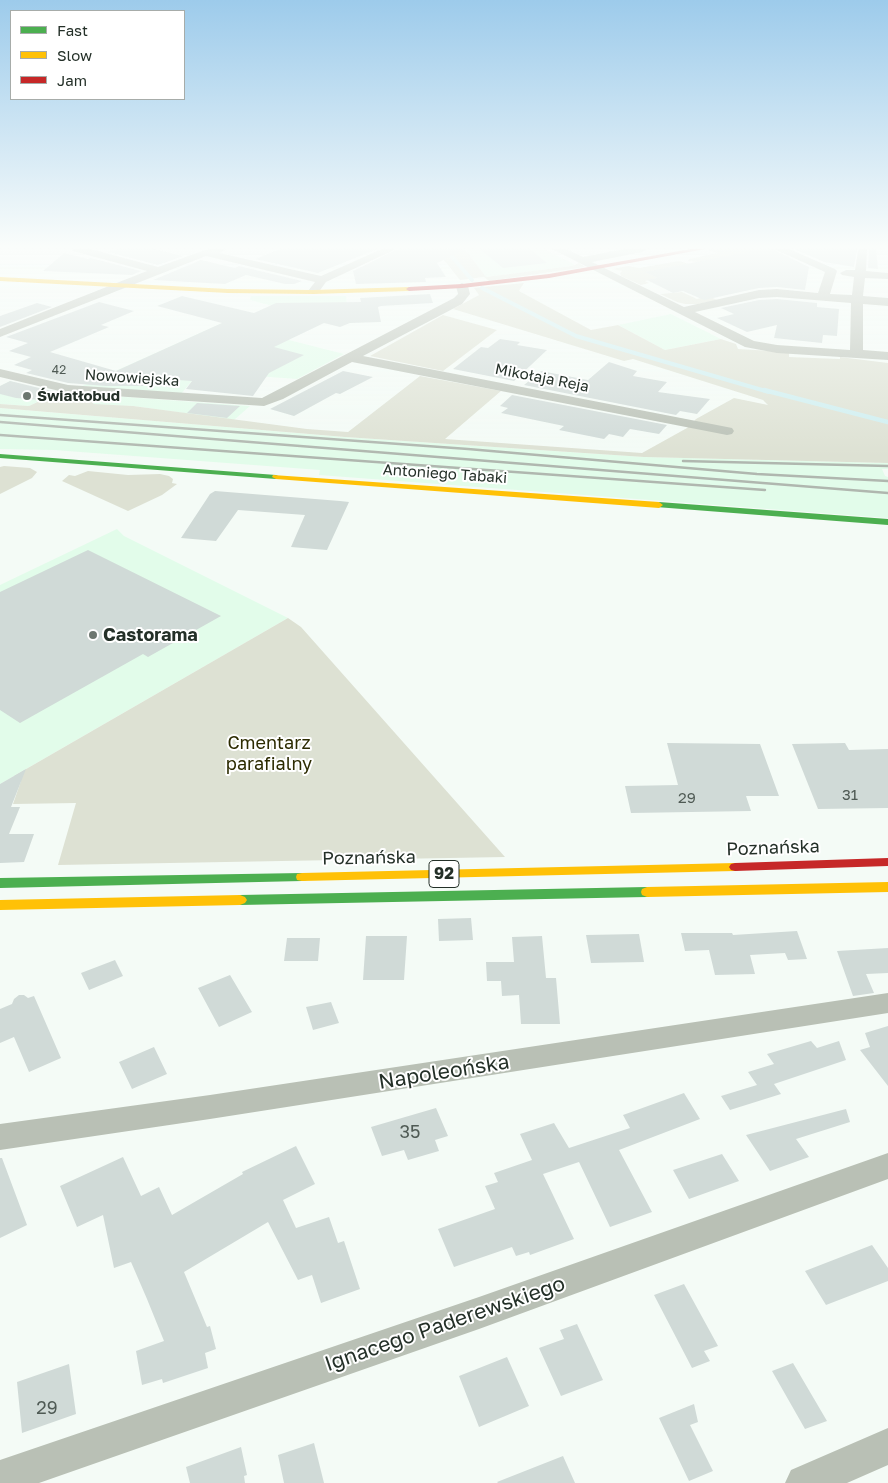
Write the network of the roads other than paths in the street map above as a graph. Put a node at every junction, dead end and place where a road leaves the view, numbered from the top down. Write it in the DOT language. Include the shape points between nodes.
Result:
graph roads {
  1 [pos="38,318"];
  2 [pos="426,318"];
  3 [pos="697,318"];
  4 [pos="856,318"];
  5 [pos="0,333"];
  6 [pos="856,354"];
  7 [pos="888,356"];
  8 [pos="351,358"];
  9 [pos="0,373"];
  10 [pos="727,431"];
  11 [pos="0,456"];
  12 [pos="888,522"];
  13 [pos="888,862"];
  14 [pos="0,883"];
  15 [pos="888,887"];
  16 [pos="0,904"];
  17 [pos="888,1003"];
  18 [pos="0,1137"];
  19 [pos="888,1166"];
  20 [pos="888,1446"];
  21 [pos="0,1478"];
  22 [pos="804,1483"];
  1 -- 5 [label="street"];
  2 -- 8 [label="street"];
  3 -- 6 [label="street" via="759,346"];
  4 -- 6 [label="street"];
  6 -- 7 [label="street"];
  8 -- 9 [label="street, Nowowiejska" via="264,402 68,389"];
  8 -- 10 [label="street, Mikołaja Reja"];
  11 -- 12 [label="street, Antoniego Tabaki"];
  13 -- 14 [label="street, Poznańska / 92"];
  15 -- 16 [label="street, 92"];
  17 -- 18 [label="street, Napoleońska"];
  19 -- 21 [label="street, Ignacego Paderewskiego" via="479,1313"];
  20 -- 22 [label="street"];
}
